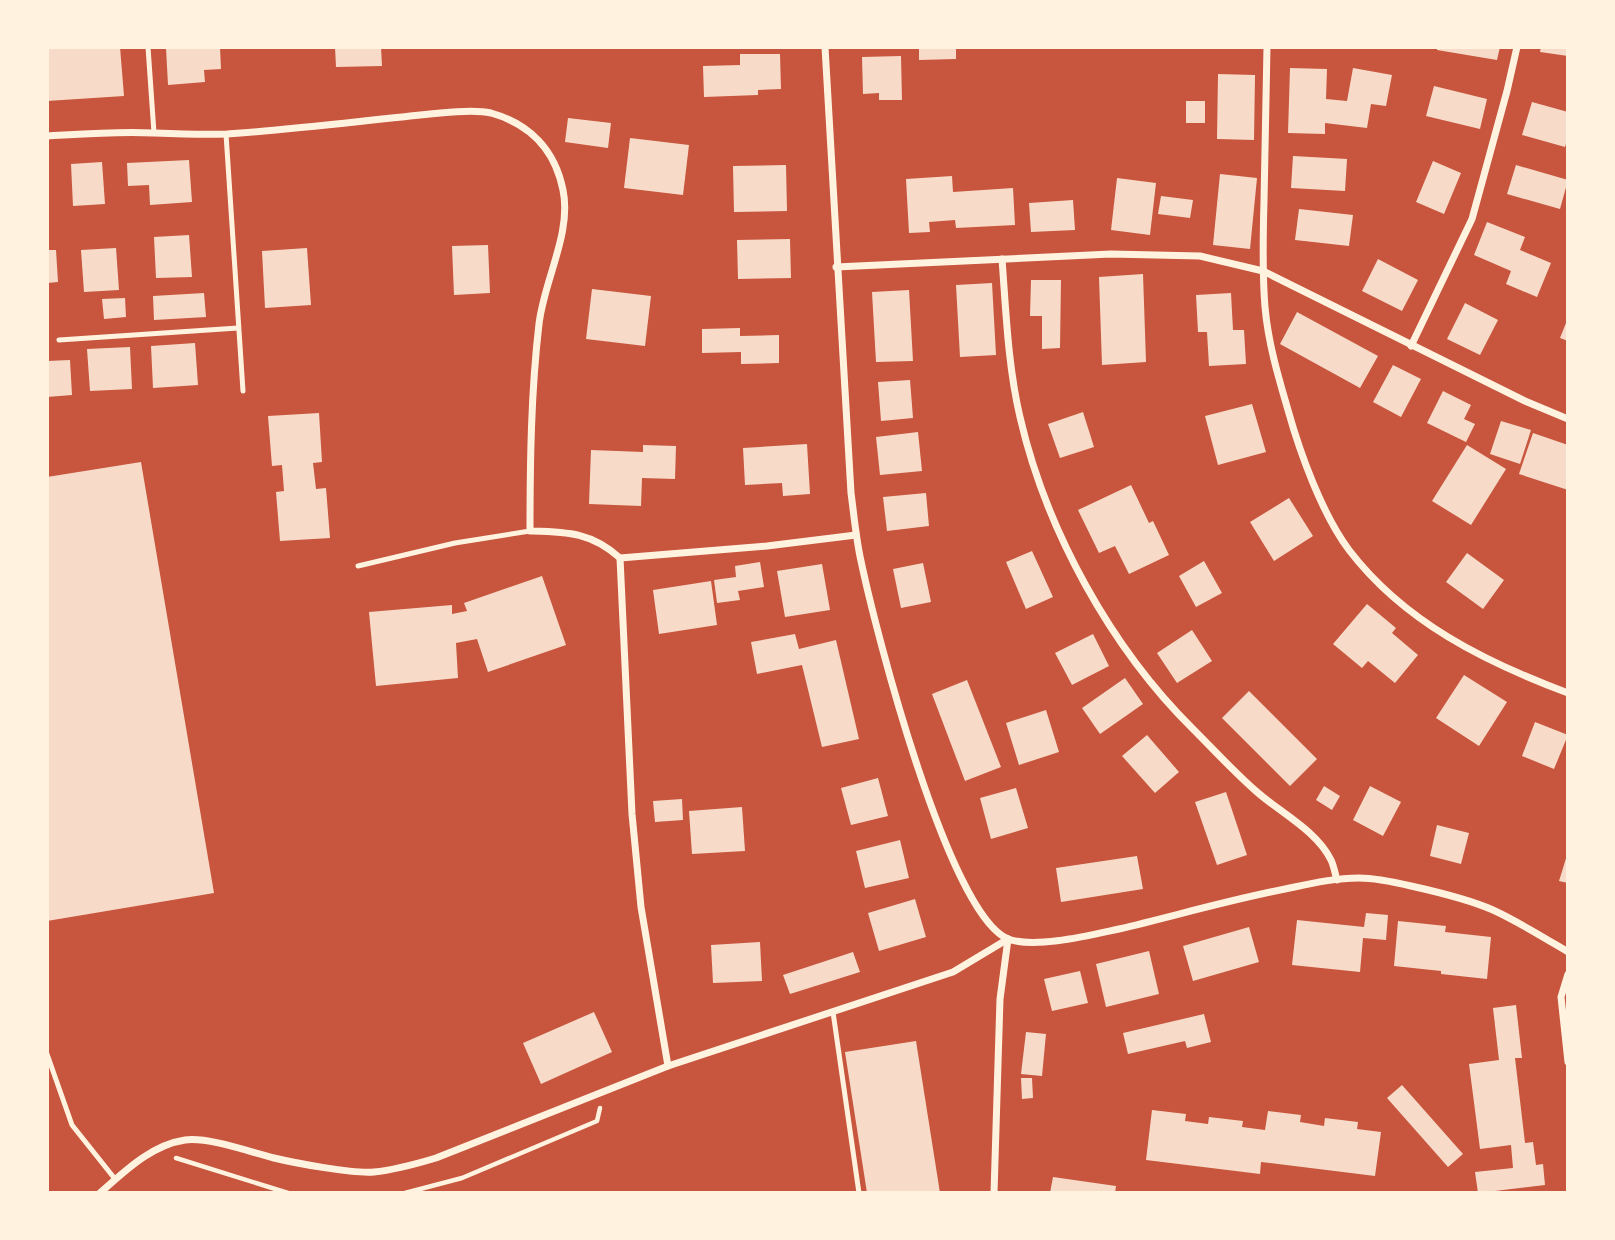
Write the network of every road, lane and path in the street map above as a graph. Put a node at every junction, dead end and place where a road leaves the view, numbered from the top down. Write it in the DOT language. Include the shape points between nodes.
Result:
graph roads {
  1 [pos="148,47"];
  2 [pos="824,47"];
  3 [pos="1268,47"];
  4 [pos="1517,47"];
  5 [pos="154,133"];
  6 [pos="226,134"];
  7 [pos="47,136"];
  8 [pos="1002,259"];
  9 [pos="836,267"];
  10 [pos="1262,271"];
  11 [pos="238,328"];
  12 [pos="60,340"];
  13 [pos="1411,346"];
  14 [pos="243,391"];
  15 [pos="1568,419"];
  16 [pos="530,531"];
  17 [pos="856,535"];
  18 [pos="620,558"];
  19 [pos="358,566"];
  20 [pos="1568,693"];
  21 [pos="1337,880"];
  22 [pos="1008,939"];
  23 [pos="1568,952"];
  24 [pos="1568,974"];
  25 [pos="833,1012"];
  26 [pos="47,1054"];
  27 [pos="1568,1062"];
  28 [pos="668,1066"];
  29 [pos="604,1094"];
  30 [pos="155,1151"];
  31 [pos="115,1179"];
  32 [pos="100,1193"];
  33 [pos="288,1193"];
  34 [pos="405,1193"];
  35 [pos="859,1193"];
  36 [pos="994,1193"];
  1 -- 5 [label="lane"];
  2 -- 9 [label="street"];
  3 -- 10 [label="street"];
  4 -- 13 [label="street" via="1472,219"];
  5 -- 6 [label="street"];
  5 -- 7 [label="street"];
  6 -- 11 [label="lane"];
  6 -- 16 [label="street" via="488,112 530,130 545,147 564,191 564,225 539,322"];
  8 -- 9 [label="street"];
  8 -- 10 [label="street" via="1200,256"];
  8 -- 21 [label="street" via="1019,416 1035,470 1082,578 1138,669 1256,791 1313,836 1331,859"];
  9 -- 17 [label="street"];
  10 -- 13 [label="street"];
  10 -- 20 [label="street" via="1274,360 1298,445 1348,549 1386,592 1436,631 1521,676"];
  11 -- 12 [label="lane"];
  11 -- 14 [label="lane"];
  13 -- 15 [label="street"];
  16 -- 18 [label="street" via="573,532 604,543"];
  16 -- 19 [label="lane"];
  17 -- 18 [label="street"];
  17 -- 22 [label="street" via="897,702 954,865 988,923"];
  18 -- 28 [label="street" via="632,814 641,907"];
  21 -- 22 [label="street" via="1082,937 1043,943"];
  21 -- 23 [label="street" via="1391,881 1490,909"];
  22 -- 25 [label="street" via="953,972"];
  22 -- 36 [label="street" via="1000,999"];
  24 -- 27 [label="street" via="1561,998"];
  25 -- 28 [label="street"];
  25 -- 35 [label="lane"];
  26 -- 31 [label="lane" via="72,1125"];
  28 -- 29 [label="street"];
  29 -- 30 [label="street" via="436,1158 371,1172 185,1140"];
  29 -- 34 [label="path" via="597,1121 462,1178"];
  30 -- 31 [label="street"];
  30 -- 33 [label="path"];
  31 -- 32 [label="street"];
}
